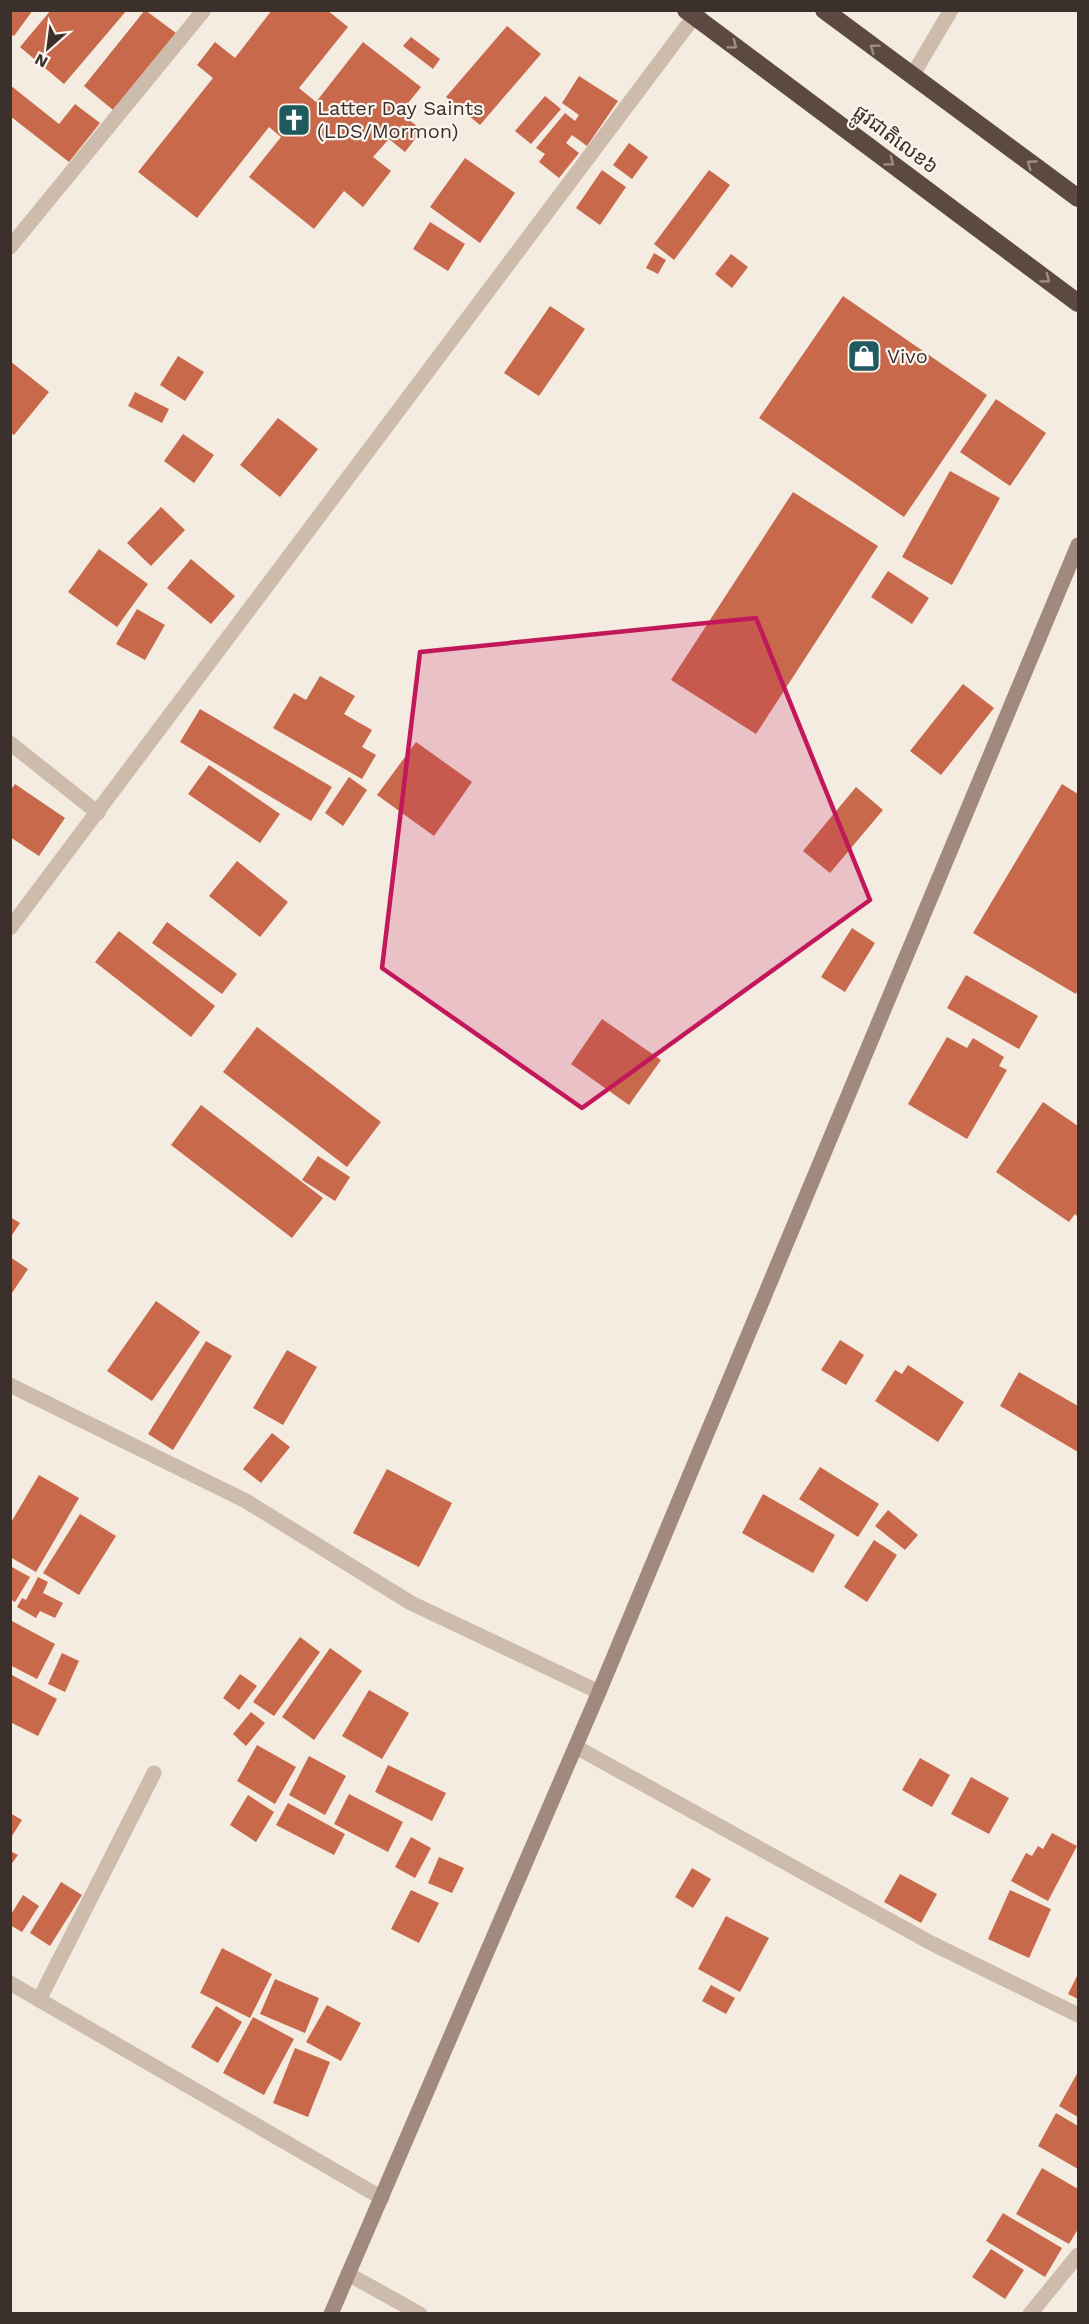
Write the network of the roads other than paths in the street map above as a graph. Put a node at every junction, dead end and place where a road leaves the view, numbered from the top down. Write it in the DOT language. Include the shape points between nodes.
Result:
graph roads {
  1 [pos="204,10"];
  2 [pos="824,10"];
  3 [pos="951,10"];
  4 [pos="693,12"];
  5 [pos="912,76"];
  6 [pos="1078,198"];
  7 [pos="10,247"];
  8 [pos="1078,303"];
  9 [pos="1078,545"];
  10 [pos="10,743"];
  11 [pos="98,813"];
  12 [pos="10,928"];
  13 [pos="10,1385"];
  14 [pos="599,1692"];
  15 [pos="576,1747"];
  16 [pos="154,1773"];
  17 [pos="10,1983"];
  18 [pos="39,2000"];
  19 [pos="1078,2015"];
  20 [pos="382,2198"];
  21 [pos="1078,2255"];
  22 [pos="348,2274"];
  23 [pos="331,2313"];
  24 [pos="420,2313"];
  25 [pos="1030,2313"];
  1 -- 7 [label="street"];
  5 -- 2 [label="highway, one-way"];
  3 -- 5 [label="street"];
  4 -- 8 [label="highway, ផ្លូវជាតិលេខ៦, one-way"];
  4 -- 11 [label="street"];
  6 -- 5 [label="highway, one-way"];
  9 -- 14 [label="street"];
  10 -- 11 [label="street"];
  11 -- 12 [label="street"];
  13 -- 14 [label="street" via="246,1502 411,1603"];
  14 -- 15 [label="street"];
  15 -- 19 [label="street" via="931,1943"];
  15 -- 20 [label="street"];
  16 -- 18 [label="street"];
  17 -- 18 [label="street"];
  18 -- 20 [label="street"];
  20 -- 22 [label="street"];
  21 -- 25 [label="street"];
  22 -- 23 [label="street"];
  22 -- 24 [label="street"];
}
